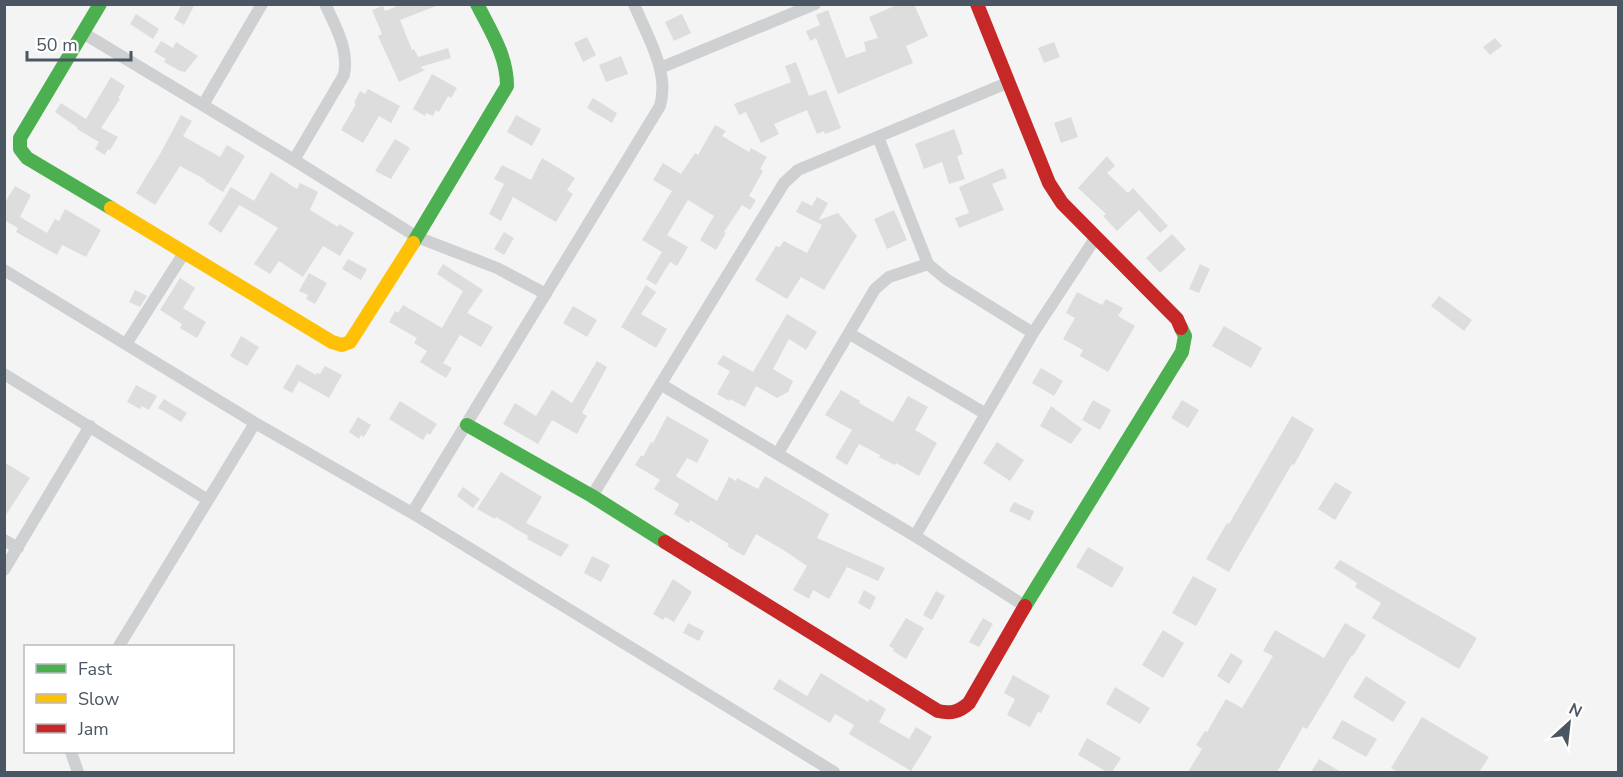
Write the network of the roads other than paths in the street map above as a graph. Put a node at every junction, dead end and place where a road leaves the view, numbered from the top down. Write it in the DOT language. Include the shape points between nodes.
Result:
graph roads {
  1 [pos="100,4"];
  2 [pos="262,4"];
  3 [pos="325,4"];
  4 [pos="477,4"];
  5 [pos="634,4"];
  6 [pos="815,4"];
  7 [pos="977,4"];
  8 [pos="83,33"];
  9 [pos="660,68"];
  10 [pos="1007,83"];
  11 [pos="204,105"];
  12 [pos="878,137"];
  13 [pos="294,160"];
  14 [pos="417,237"];
  15 [pos="1096,237"];
  16 [pos="184,253"];
  17 [pos="928,264"];
  18 [pos="4,270"];
  19 [pos="546,294"];
  20 [pos="1033,333"];
  21 [pos="850,334"];
  22 [pos="126,344"];
  23 [pos="4,374"];
  24 [pos="662,385"];
  25 [pos="986,414"];
  26 [pos="255,423"];
  27 [pos="467,425"];
  28 [pos="90,426"];
  29 [pos="778,453"];
  30 [pos="592,496"];
  31 [pos="208,500"];
  32 [pos="412,513"];
  33 [pos="915,536"];
  34 [pos="4,540"];
  35 [pos="18,548"];
  36 [pos="4,570"];
  37 [pos="1025,606"];
  38 [pos="120,645"];
  39 [pos="71,753"];
  40 [pos="78,772"];
  41 [pos="834,772"];
  1 -- 8 [label="street"];
  2 -- 11 [label="street"];
  3 -- 13 [label="street" via="345,54 344,75"];
  4 -- 14 [label="street" via="505,63 507,86"];
  5 -- 9 [label="street"];
  6 -- 9 [label="street"];
  7 -- 10 [label="street"];
  8 -- 11 [label="street"];
  8 -- 16 [label="street" via="20,138 20,149 27,158"];
  9 -- 19 [label="street" via="664,93 660,106"];
  10 -- 12 [label="street"];
  10 -- 15 [label="street" via="1048,183"];
  11 -- 13 [label="street"];
  12 -- 17 [label="street"];
  12 -- 24 [label="street" via="798,170 784,183"];
  13 -- 14 [label="street"];
  14 -- 16 [label="street" via="350,342 342,345"];
  14 -- 19 [label="street" via="497,268"];
  15 -- 20 [label="street"];
  15 -- 37 [label="street" via="1177,319 1185,336 1182,352"];
  16 -- 22 [label="street"];
  17 -- 20 [label="street"];
  17 -- 21 [label="street" via="889,278 876,289"];
  18 -- 22 [label="street"];
  19 -- 27 [label="street"];
  20 -- 25 [label="street"];
  21 -- 25 [label="street"];
  21 -- 29 [label="street"];
  22 -- 26 [label="street"];
  23 -- 28 [label="street"];
  24 -- 29 [label="street"];
  24 -- 30 [label="street"];
  25 -- 33 [label="street"];
  26 -- 31 [label="street"];
  26 -- 32 [label="street"];
  27 -- 30 [label="street"];
  27 -- 32 [label="street"];
  28 -- 31 [label="street"];
  28 -- 35 [label="street"];
  29 -- 33 [label="street"];
  30 -- 37 [label="street" via="950,715 969,703"];
  31 -- 38 [label="street"];
  32 -- 41 [label="street"];
  33 -- 37 [label="street"];
  34 -- 35 [label="street"];
  35 -- 36 [label="street"];
  39 -- 40 [label="street"];
}
